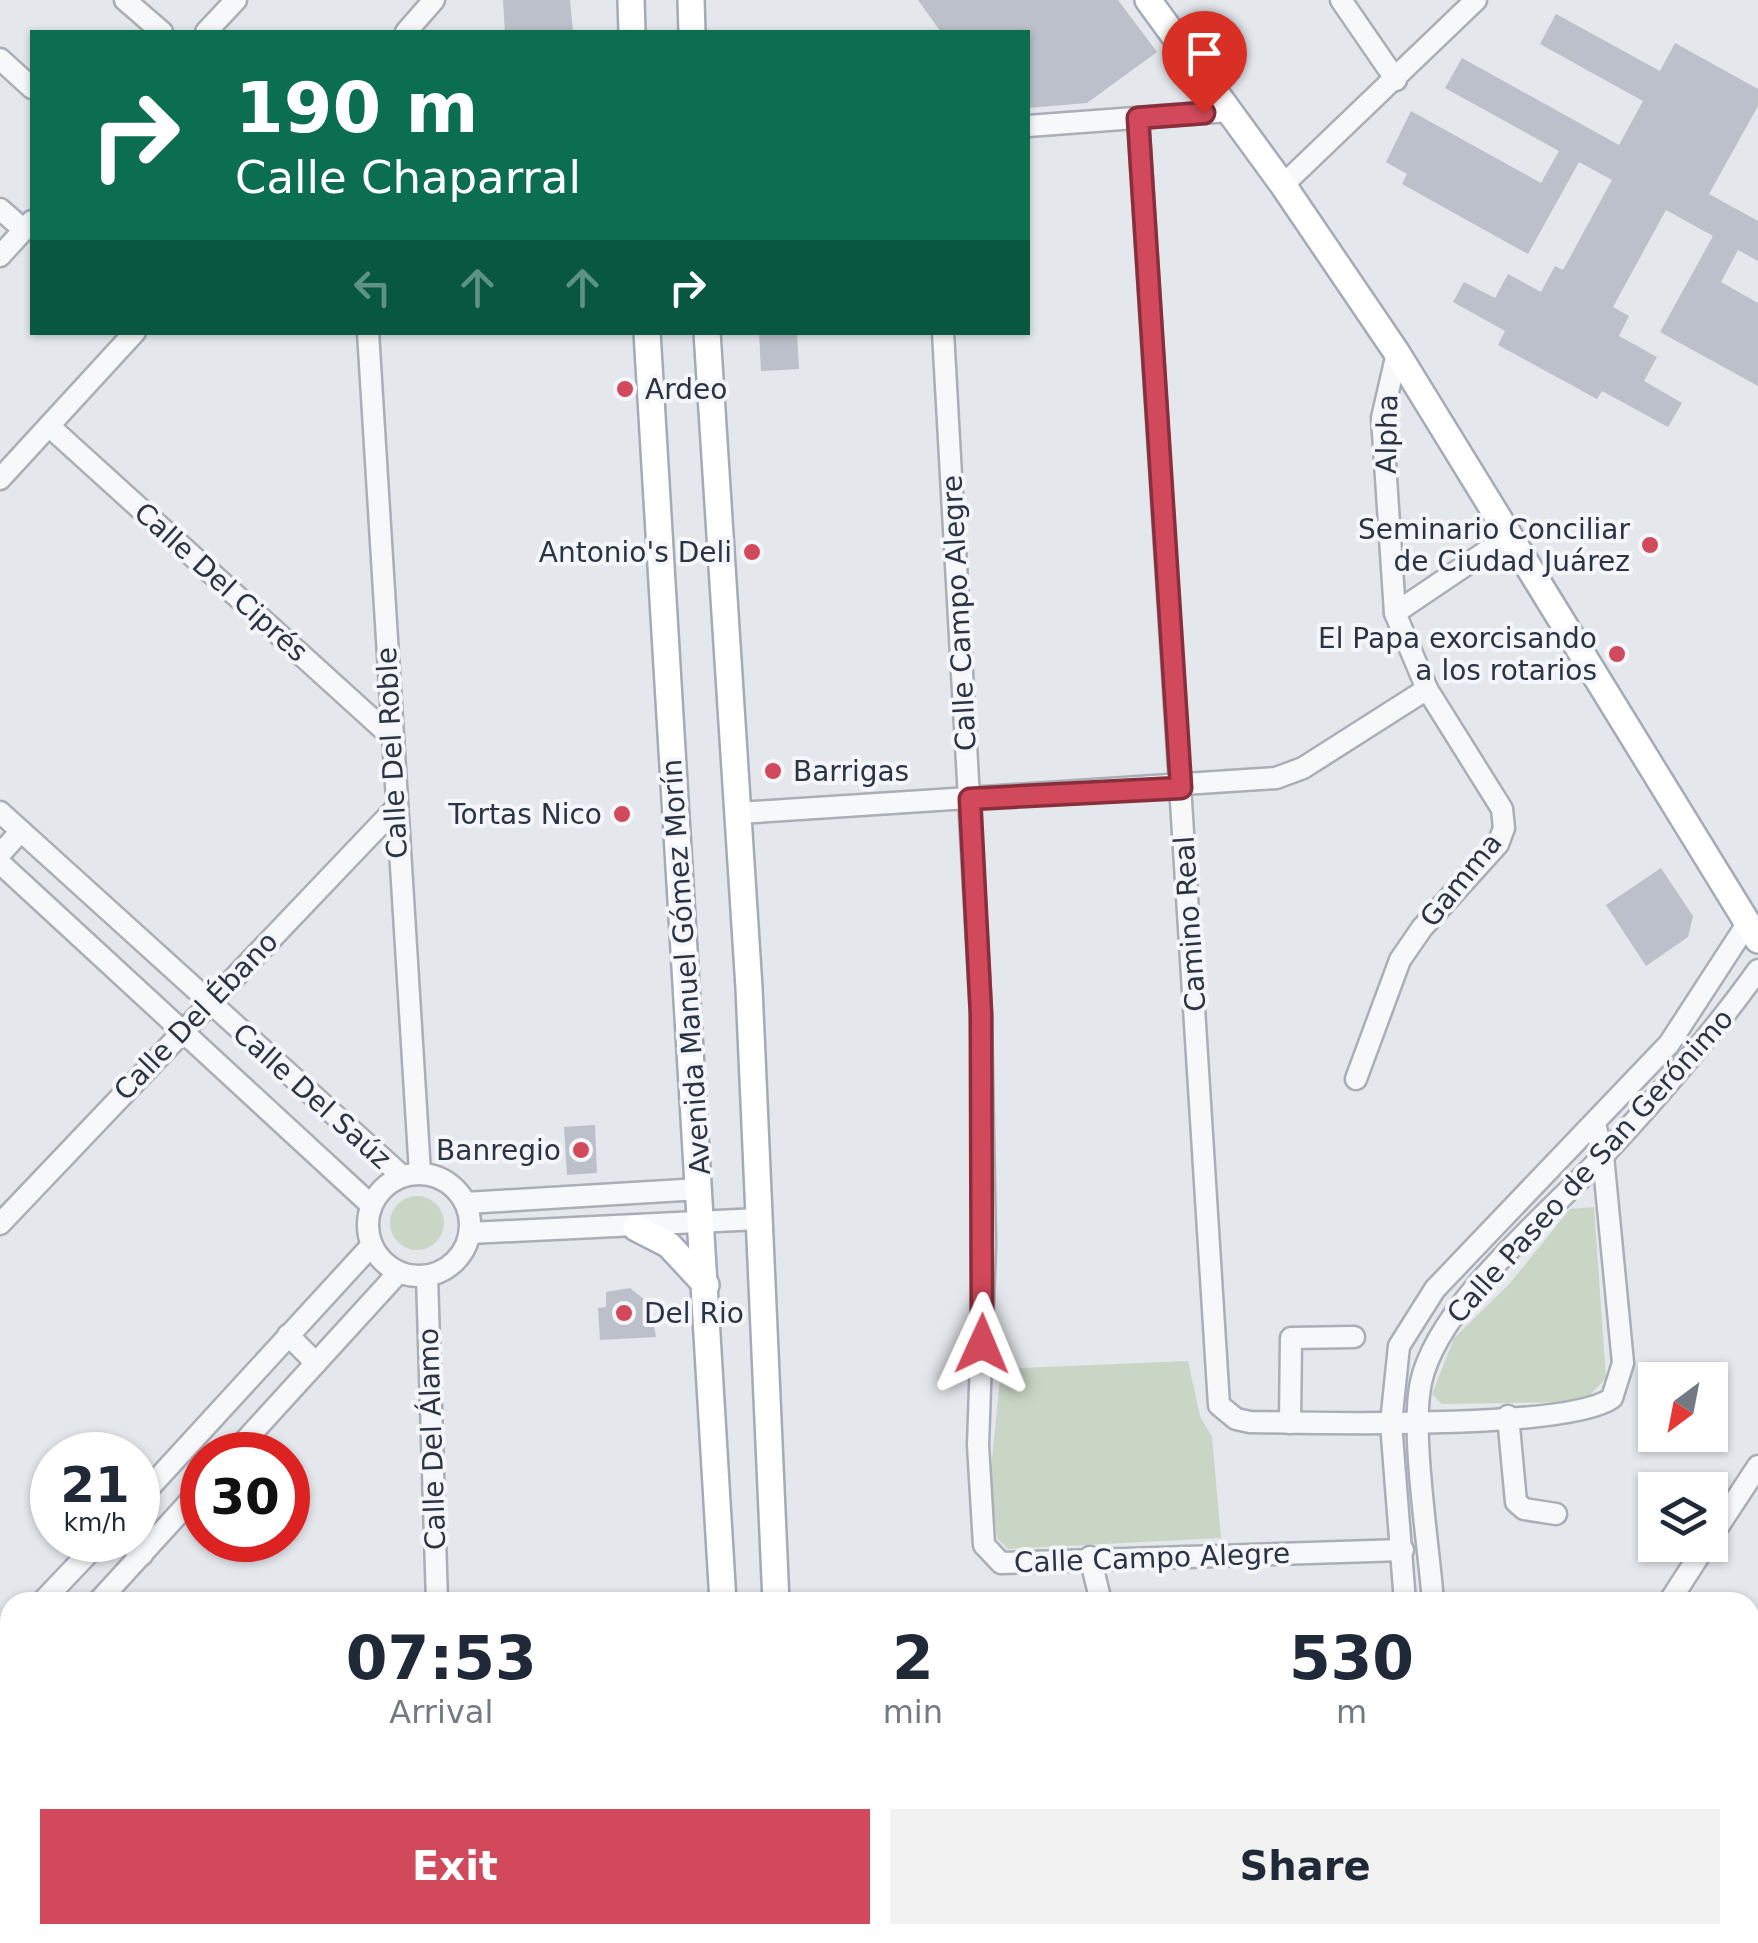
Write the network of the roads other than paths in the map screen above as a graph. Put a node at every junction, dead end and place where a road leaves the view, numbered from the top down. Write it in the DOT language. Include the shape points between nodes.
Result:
graph roads {
  1 [pos="125,0"];
  2 [pos="236,0"];
  3 [pos="434,0"];
  4 [pos="630,0"];
  5 [pos="691,0"];
  6 [pos="1148,0"];
  7 [pos="1341,0"];
  8 [pos="1476,0"];
  9 [pos="160,30"];
  10 [pos="208,30"];
  11 [pos="408,30"];
  12 [pos="632,30"];
  13 [pos="692,30"];
  14 [pos="0,59"];
  15 [pos="1396,80"];
  16 [pos="30,86"];
  17 [pos="1229,111"];
  18 [pos="1138,118"];
  19 [pos="1030,126"];
  20 [pos="1284,186"];
  21 [pos="0,209"];
  22 [pos="28,225"];
  23 [pos="1,252"];
  24 [pos="132,335"];
  25 [pos="368,335"];
  26 [pos="648,335"];
  27 [pos="707,335"];
  28 [pos="944,335"];
  29 [pos="1396,353"];
  30 [pos="49,426"];
  31 [pos="0,479"];
  32 [pos="1509,536"];
  33 [pos="1395,612"];
  34 [pos="1427,689"];
  35 [pos="392,738"];
  36 [pos="1181,788"];
  37 [pos="970,799"];
  38 [pos="394,810"];
  39 [pos="0,812"];
  40 [pos="738,813"];
  41 [pos="21,831"];
  42 [pos="0,854"];
  43 [pos="0,863"];
  44 [pos="1752,932"];
  45 [pos="1758,970"];
  46 [pos="208,1004"];
  47 [pos="181,1032"];
  48 [pos="1356,1079"];
  49 [pos="1595,1124"];
  50 [pos="1603,1156"];
  51 [pos="411,1174"];
  52 [pos="700,1190"];
  53 [pos="466,1203"];
  54 [pos="372,1205"];
  55 [pos="758,1218"];
  56 [pos="0,1224"];
  57 [pos="702,1224"];
  58 [pos="636,1228"];
  59 [pos="470,1234"];
  60 [pos="372,1246"];
  61 [pos="399,1272"];
  62 [pos="427,1276"];
  63 [pos="706,1285"];
  64 [pos="288,1335"];
  65 [pos="1354,1338"];
  66 [pos="316,1363"];
  67 [pos="1508,1416"];
  68 [pos="1290,1422"];
  69 [pos="1419,1422"];
  70 [pos="1392,1423"];
  71 [pos="253,1432"];
  72 [pos="1758,1466"];
  73 [pos="160,1476"];
  74 [pos="180,1507"];
  75 [pos="1728,1512"];
  76 [pos="1556,1514"];
  77 [pos="160,1524"];
  78 [pos="1402,1550"];
  79 [pos="1090,1558"];
  80 [pos="79,1562"];
  81 [pos="124,1562"];
  82 [pos="1695,1562"];
  83 [pos="51,1592"];
  84 [pos="105,1592"];
  85 [pos="437,1592"];
  86 [pos="722,1592"];
  87 [pos="781,1592"];
  88 [pos="1098,1592"];
  89 [pos="1404,1592"];
  90 [pos="1432,1592"];
  91 [pos="1676,1592"];
  1 -- 9 [label="street"];
  2 -- 10 [label="street"];
  3 -- 11 [label="street"];
  4 -- 12 [label="main road"];
  5 -- 13 [label="main road"];
  6 -- 17 [label="main road"];
  7 -- 15 [label="street"];
  8 -- 15 [label="street"];
  14 -- 16 [label="street"];
  15 -- 20 [label="street"];
  17 -- 18 [label="street"];
  17 -- 20 [label="main road"];
  18 -- 19 [label="street"];
  18 -- 36 [label="street, Camino Real"];
  20 -- 29 [label="main road"];
  21 -- 22 [label="street"];
  22 -- 23 [label="street"];
  24 -- 30 [label="street"];
  25 -- 35 [label="street, Calle Del Roble"];
  26 -- 52 [label="main road, Avenida Manuel Gómez Morín"];
  27 -- 40 [label="main road, Avenida Manuel Gómez Morín"];
  28 -- 37 [label="street, Calle Campo Alegre"];
  29 -- 32 [label="main road"];
  29 -- 33 [label="street, Alpha" via="1382,418"];
  30 -- 31 [label="street"];
  30 -- 35 [label="street, Calle Del Ciprés"];
  32 -- 33 [label="street"];
  32 -- 44 [label="main road"];
  33 -- 34 [label="street, Alpha"];
  34 -- 36 [label="street" via="1293,773"];
  34 -- 48 [label="street, Gamma" via="1502,809 1504,828 1498,844 1400,960"];
  35 -- 38 [label="street, Calle Del Roble"];
  36 -- 37 [label="street"];
  36 -- 68 [label="street, Camino Real" via="1216,1394 1236,1419"];
  37 -- 40 [label="street"];
  37 -- 79 [label="street, Calle Campo Alegre" via="981,1014 985,1245 978,1445 984,1545 1000,1563"];
  38 -- 46 [label="street, Calle Del Ébano"];
  38 -- 51 [label="street, Calle Del Roble"];
  39 -- 41 [label="street, Calle Del Saúz"];
  40 -- 55 [label="main road, Avenida Manuel Gómez Morín"];
  41 -- 42 [label="street"];
  41 -- 46 [label="street, Calle Del Saúz"];
  43 -- 47 [label="street, Calle Del Saúz"];
  44 -- 49 [label="street, Calle Paseo de San Gerónimo" via="1669,1044"];
  45 -- 50 [label="street, Calle Paseo de San Gerónimo" via="1714,1032"];
  46 -- 47 [label="street, Calle Del Ébano"];
  46 -- 51 [label="street, Calle Del Saúz"];
  47 -- 54 [label="street, Calle Del Saúz"];
  47 -- 56 [label="street, Calle Del Ébano"];
  49 -- 50 [label="street"];
  49 -- 70 [label="street, Calle Paseo de San Gerónimo" via="1416,1314 1399,1346"];
  50 -- 67 [label="street, Camino Real" via="1621,1381 1612,1398 1590,1409"];
  50 -- 69 [label="street, Calle Paseo de San Gerónimo" via="1452,1317 1421,1383"];
  51 -- 53 [label="street" via="447,1181"];
  51 -- 54 [label="street" via="389,1182"];
  52 -- 53 [label="street"];
  52 -- 57 [label="main road, Avenida Manuel Gómez Morín"];
  53 -- 59 [label="street"];
  54 -- 60 [label="street"];
  55 -- 57 [label="street"];
  55 -- 87 [label="main road, Avenida Manuel Gómez Morín"];
  57 -- 58 [label="street"];
  57 -- 63 [label="main road, Avenida Manuel Gómez Morín"];
  58 -- 59 [label="street"];
  58 -- 63 [label="main road" via="669,1246"];
  59 -- 62 [label="street" via="456,1262"];
  60 -- 61 [label="street"];
  60 -- 64 [label="street"];
  61 -- 62 [label="street"];
  61 -- 66 [label="street"];
  62 -- 85 [label="street, Calle Del Álamo"];
  63 -- 86 [label="main road, Avenida Manuel Gómez Morín"];
  64 -- 66 [label="street"];
  64 -- 73 [label="street"];
  65 -- 68 [label="street" via="1291,1338"];
  66 -- 71 [label="street"];
  67 -- 69 [label="street, Camino Real"];
  67 -- 76 [label="street" via="1516,1502"];
  68 -- 70 [label="street, Camino Real"];
  69 -- 70 [label="street, Camino Real"];
  69 -- 90 [label="street, Calle Paseo de San Gerónimo"];
  70 -- 78 [label="street, Calle Paseo de San Gerónimo"];
  72 -- 75 [label="street"];
  74 -- 77 [label="street"];
  78 -- 79 [label="street, Calle Campo Alegre"];
  78 -- 89 [label="street, Calle Paseo de San Gerónimo"];
  79 -- 88 [label="street"];
  80 -- 83 [label="street"];
  81 -- 84 [label="street"];
  82 -- 91 [label="street"];
}
